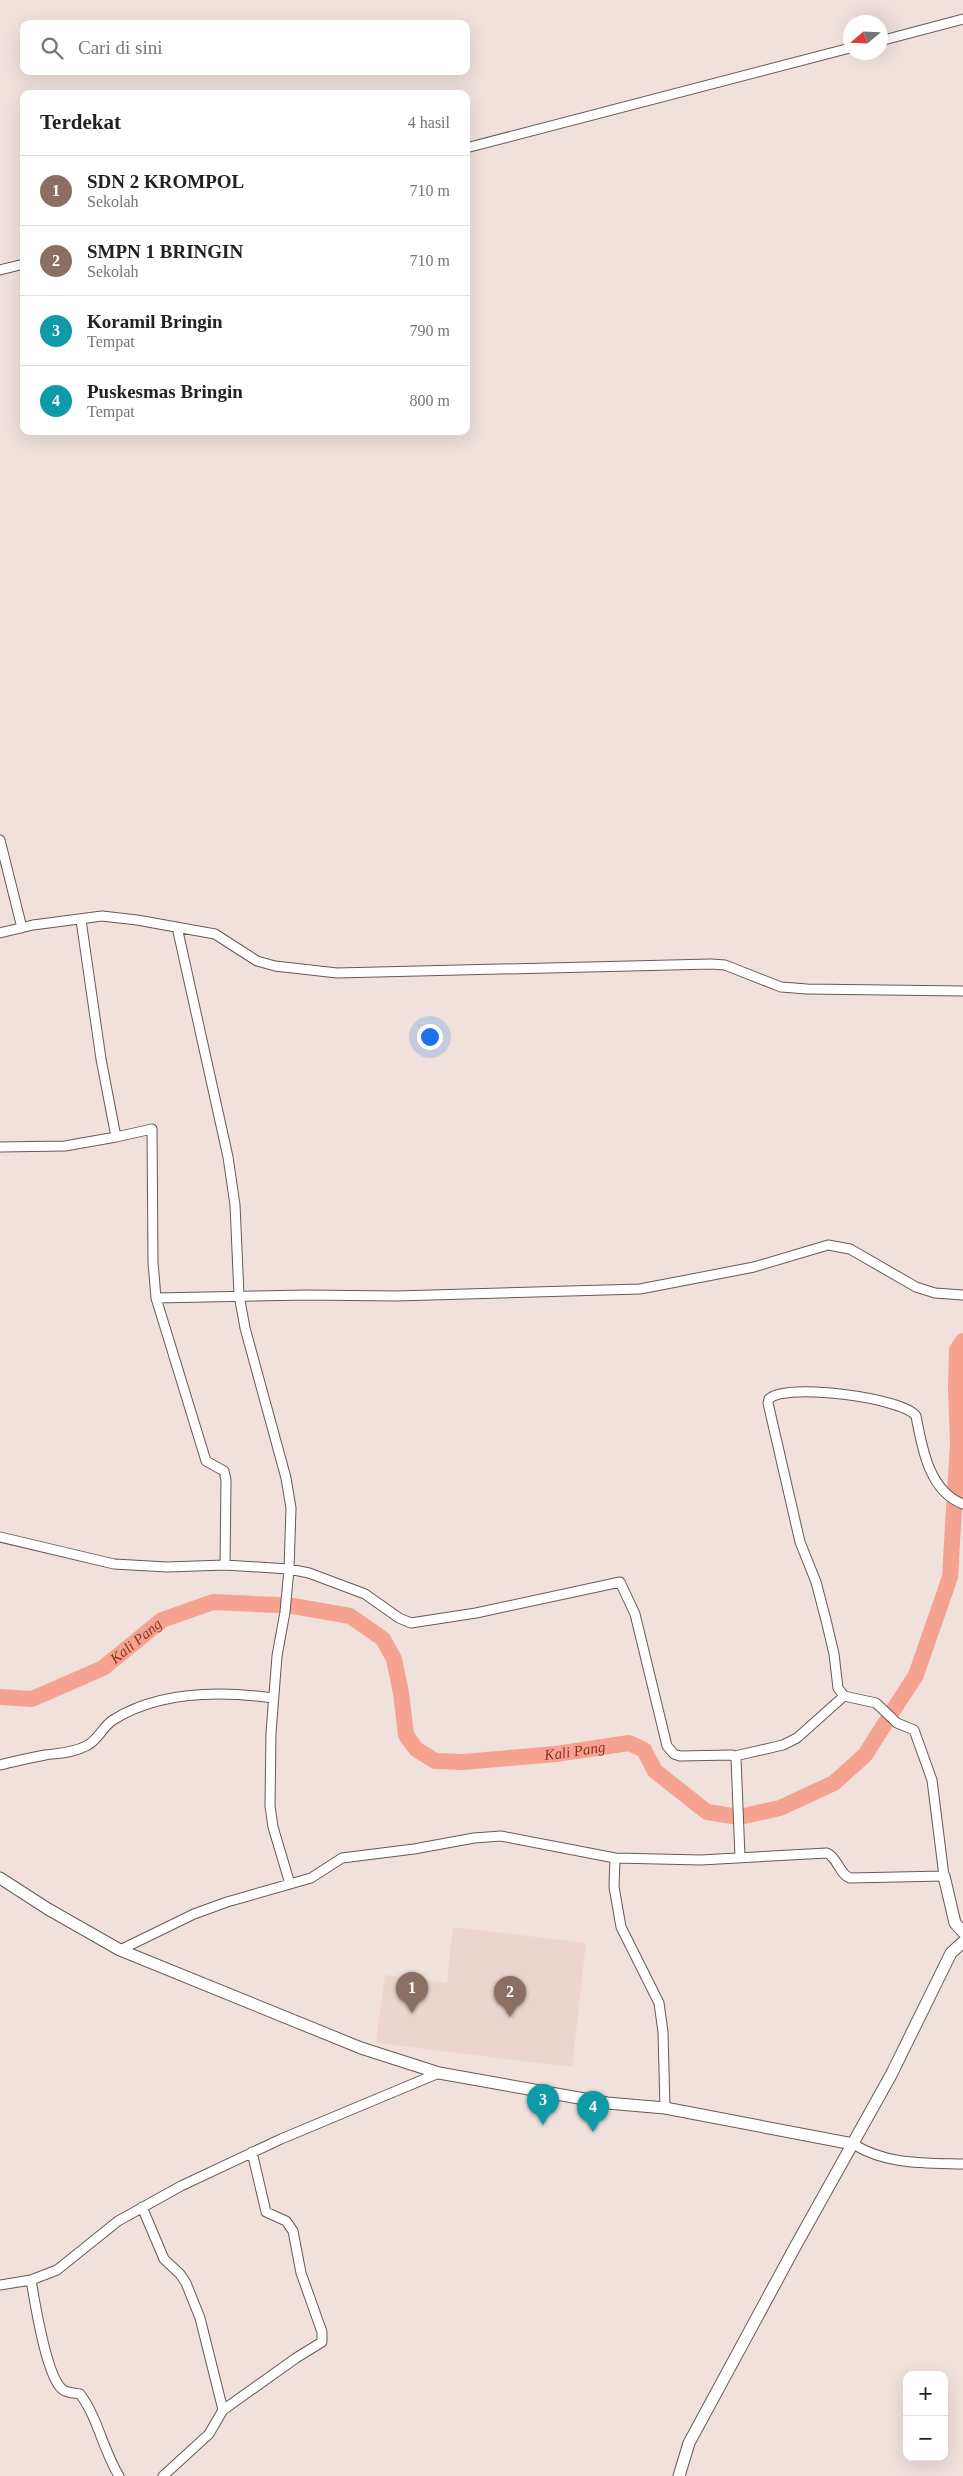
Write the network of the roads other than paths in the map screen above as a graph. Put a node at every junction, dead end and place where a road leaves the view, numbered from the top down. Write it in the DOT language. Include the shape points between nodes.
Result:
graph roads {
  1 [pos="963,19"];
  2 [pos="888,39"];
  3 [pos="843,50"];
  4 [pos="470,147"];
  5 [pos="20,265"];
  6 [pos="0,270"];
  7 [pos="0,840"];
  8 [pos="81,920"];
  9 [pos="177,927"];
  10 [pos="22,928"];
  11 [pos="0,933"];
  12 [pos="963,991"];
  13 [pos="116,1137"];
  14 [pos="0,1147"];
  15 [pos="239,1295"];
  16 [pos="963,1295"];
  17 [pos="156,1298"];
  18 [pos="963,1504"];
  19 [pos="0,1537"];
  20 [pos="225,1565"];
  21 [pos="289,1569"];
  22 [pos="844,1696"];
  23 [pos="273,1698"];
  24 [pos="735,1756"];
  25 [pos="0,1765"];
  26 [pos="740,1857"];
  27 [pos="615,1858"];
  28 [pos="944,1876"];
  29 [pos="0,1878"];
  30 [pos="290,1884"];
  31 [pos="963,1932"];
  32 [pos="963,1942"];
  33 [pos="120,1950"];
  34 [pos="440,2073"];
  35 [pos="665,2108"];
  36 [pos="853,2144"];
  37 [pos="252,2152"];
  38 [pos="963,2164"];
  39 [pos="142,2207"];
  40 [pos="31,2280"];
  41 [pos="0,2285"];
  42 [pos="223,2410"];
  43 [pos="119,2476"];
  44 [pos="163,2476"];
  45 [pos="679,2476"];
  1 -- 2 [label="street"];
  3 -- 4 [label="street"];
  5 -- 6 [label="street"];
  7 -- 10 [label="street"];
  8 -- 9 [label="street" via="102,916"];
  8 -- 10 [label="street"];
  8 -- 13 [label="street"];
  9 -- 12 [label="street" via="215,934 258,961 275,966 337,973 711,964 781,987"];
  9 -- 15 [label="street" via="228,1157 236,1205"];
  10 -- 11 [label="street"];
  13 -- 14 [label="street" via="65,1146"];
  13 -- 17 [label="street" via="152,1130"];
  15 -- 16 [label="street" via="396,1296 640,1289 754,1267 828,1245 850,1249 916,1287 935,1293"];
  15 -- 17 [label="street"];
  15 -- 21 [label="street" via="286,1478 291,1508"];
  17 -- 20 [label="street" via="206,1461 224,1471"];
  18 -- 22 [label="street" via="953,1500 942,1489 927,1463 916,1416 911,1410 890,1402 818,1391 781,1393 769,1398 800,1542 816,1582 834,1654 838,1688"];
  19 -- 20 [label="street" via="114,1564 167,1567"];
  20 -- 21 [label="street"];
  21 -- 23 [label="street"];
  21 -- 24 [label="street" via="333,1580 365,1594 412,1624 620,1582 635,1614 667,1746 680,1756"];
  22 -- 24 [label="street" via="797,1738 783,1745"];
  22 -- 28 [label="street" via="876,1703 897,1723 914,1730 932,1780"];
  23 -- 25 [label="street" via="217,1693 169,1699 112,1720 87,1746 68,1753"];
  23 -- 30 [label="street" via="270,1806 272,1827"];
  24 -- 26 [label="street"];
  26 -- 27 [label="street" via="701,1860"];
  26 -- 28 [label="street" via="827,1853 850,1878"];
  27 -- 30 [label="street" via="516,1838 474,1838 342,1858 311,1878"];
  27 -- 35 [label="street" via="614,1887 621,1927 659,2003"];
  28 -- 31 [label="street" via="955,1923"];
  29 -- 33 [label="street"];
  30 -- 33 [label="street" via="194,1914"];
  32 -- 36 [label="street" via="951,1953"];
  33 -- 34 [label="street" via="361,2048"];
  34 -- 35 [label="street" via="607,2103"];
  34 -- 37 [label="street"];
  35 -- 36 [label="street"];
  36 -- 38 [label="street" via="867,2153 897,2161"];
  36 -- 45 [label="street" via="689,2443"];
  37 -- 39 [label="street"];
  37 -- 42 [label="street" via="266,2212 286,2221 293,2231 301,2273 323,2337 319,2344"];
  39 -- 40 [label="street" via="118,2221 57,2270"];
  39 -- 42 [label="street" via="164,2259 186,2283 200,2318"];
  40 -- 41 [label="street"];
  40 -- 43 [label="street" via="38,2323 58,2384 66,2392 80,2394 86,2402 104,2449"];
  42 -- 44 [label="street" via="209,2434"];
}
